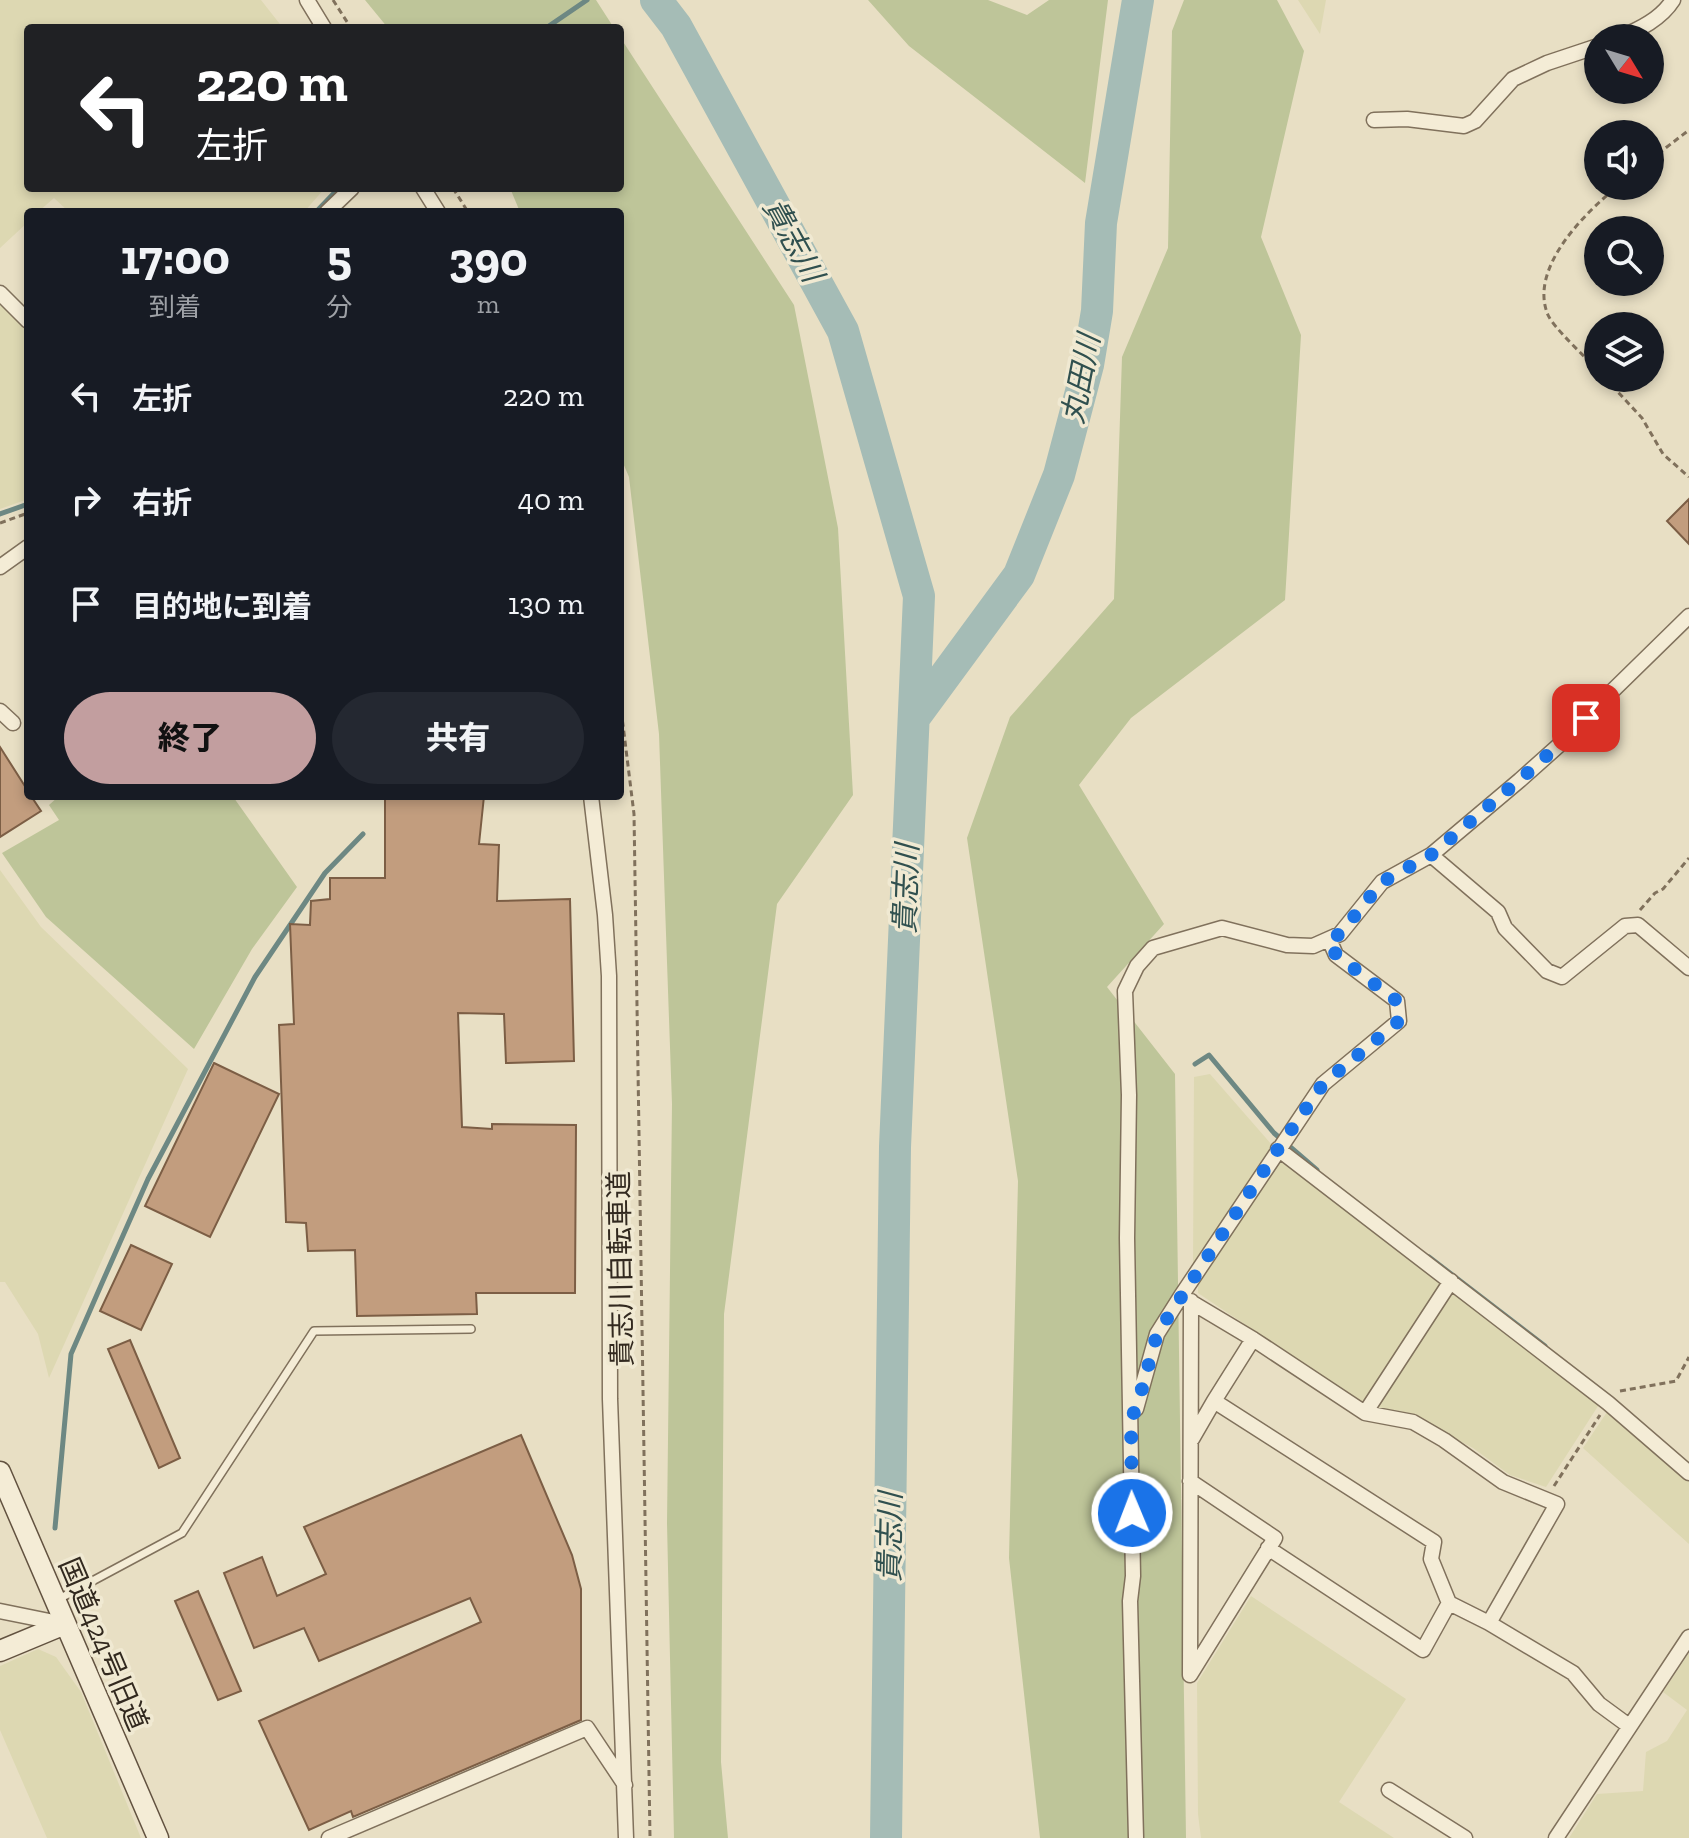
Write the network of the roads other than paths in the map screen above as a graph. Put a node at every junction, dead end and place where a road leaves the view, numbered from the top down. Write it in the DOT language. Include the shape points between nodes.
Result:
graph roads {
  1 [pos="307,0"];
  2 [pos="1673,0"];
  3 [pos="322,24"];
  4 [pos="1647,24"];
  5 [pos="1584,51"];
  6 [pos="1374,120"];
  7 [pos="348,192"];
  8 [pos="331,208"];
  9 [pos="0,293"];
  10 [pos="24,317"];
  11 [pos="24,551"];
  12 [pos="0,567"];
  13 [pos="1689,616"];
  14 [pos="0,711"];
  15 [pos="13,723"];
  16 [pos="591,800"];
  17 [pos="1431,855"];
  18 [pos="1329,939"];
  19 [pos="1689,968"];
  20 [pos="1278,1149"];
  21 [pos="1451,1281"];
  22 [pos="1186,1298"];
  23 [pos="471,1329"];
  24 [pos="1253,1339"];
  25 [pos="1214,1401"];
  26 [pos="1365,1413"];
  27 [pos="1131,1418"];
  28 [pos="1190,1441"];
  29 [pos="0,1472"];
  30 [pos="1689,1473"];
  31 [pos="1190,1481"];
  32 [pos="1268,1548"];
  33 [pos="55,1601"];
  34 [pos="1449,1603"];
  35 [pos="0,1611"];
  36 [pos="1489,1623"];
  37 [pos="65,1624"];
  38 [pos="1689,1637"];
  39 [pos="0,1651"];
  40 [pos="1629,1726"];
  41 [pos="625,1786"];
  42 [pos="1389,1790"];
  43 [pos="158,1838"];
  44 [pos="329,1838"];
  45 [pos="626,1838"];
  46 [pos="1136,1838"];
  47 [pos="1465,1838"];
  48 [pos="1556,1838"];
  1 -- 3 [label="street"];
  2 -- 4 [label="street"];
  5 -- 6 [label="street" via="1513,79 1475,121 1464,126"];
  7 -- 8 [label="street"];
  9 -- 10 [label="street"];
  11 -- 12 [label="street"];
  13 -- 17 [label="street" via="1576,730"];
  14 -- 15 [label="street"];
  16 -- 41 [label="street" via="609,976 610,1399"];
  17 -- 18 [label="street" via="1382,882 1340,934"];
  17 -- 19 [label="street" via="1498,912 1505,928 1547,971 1562,977 1625,926 1638,925"];
  18 -- 20 [label="street" via="1336,955 1397,1001 1399,1021 1323,1084"];
  18 -- 27 [label="street" via="1313,946 1287,945 1222,928 1153,948 1125,991"];
  20 -- 21 [label="street"];
  20 -- 22 [label="street"];
  21 -- 26 [label="street"];
  21 -- 30 [label="street"];
  22 -- 24 [label="street"];
  22 -- 27 [label="street" via="1157,1334"];
  22 -- 28 [label="street"];
  23 -- 33 [label="lane" via="314,1331 182,1533"];
  24 -- 25 [label="street"];
  24 -- 26 [label="street"];
  25 -- 28 [label="street"];
  25 -- 34 [label="street" via="1434,1542 1431,1559"];
  26 -- 36 [label="street" via="1413,1422 1503,1482 1557,1504"];
  27 -- 46 [label="street"];
  28 -- 31 [label="street"];
  29 -- 33 [label="street, 国道424号旧道"];
  31 -- 32 [label="street" via="1275,1538"];
  31 -- 32 [label="street" via="1190,1675"];
  32 -- 34 [label="street" via="1423,1650"];
  33 -- 37 [label="street, 国道424号旧道"];
  34 -- 36 [label="street"];
  35 -- 37 [label="street"];
  36 -- 40 [label="street" via="1573,1673 1599,1704"];
  37 -- 39 [label="street"];
  37 -- 43 [label="street, 国道424号旧道"];
  38 -- 40 [label="street"];
  40 -- 48 [label="street"];
  41 -- 44 [label="street" via="587,1728"];
  41 -- 45 [label="street"];
  42 -- 47 [label="street"];
}
